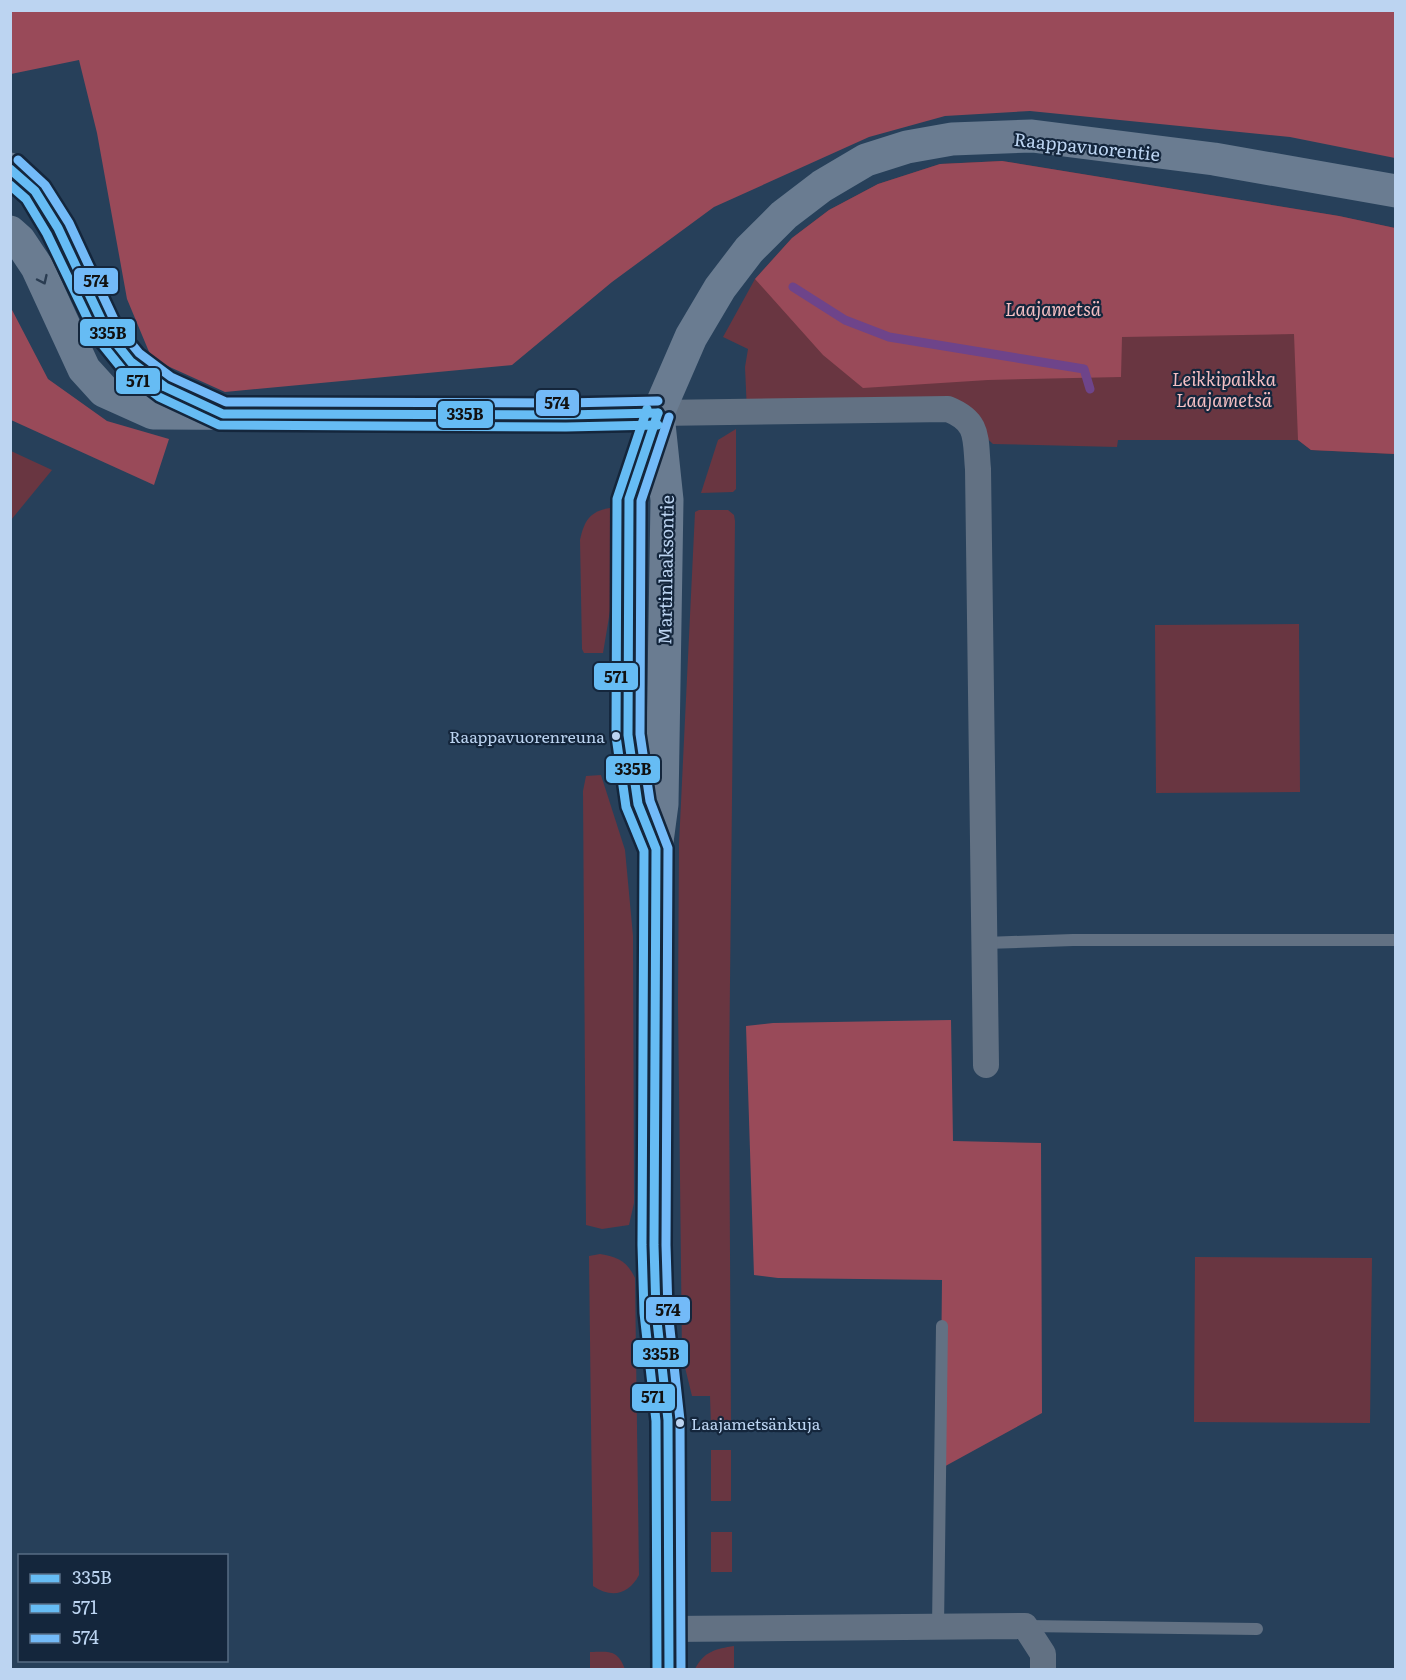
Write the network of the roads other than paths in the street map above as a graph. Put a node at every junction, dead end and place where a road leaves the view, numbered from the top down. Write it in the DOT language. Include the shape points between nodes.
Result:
graph roads {
  1 [pos="10,169"];
  2 [pos="1395,191"];
  3 [pos="10,232"];
  4 [pos="658,413"];
  5 [pos="223,414"];
  6 [pos="1395,940"];
  7 [pos="985,943"];
  8 [pos="986,1065"];
  9 [pos="942,1326"];
  10 [pos="1025,1626"];
  11 [pos="938,1627"];
  12 [pos="669,1629"];
  13 [pos="1257,1629"];
  14 [pos="669,1670"];
  15 [pos="1043,1670"];
  1 -- 5 [label="main road" via="35,192 58,228 107,332 131,362 165,387"];
  2 -- 4 [label="main road, Raappavuorentie" via="1214,159 1032,136 952,139 866,160 784,215 749,250 720,288 691,337"];
  3 -- 5 [label="main road, one-way" via="37,267 84,369 104,391 153,413"];
  4 -- 5 [label="main road"];
  4 -- 7 [label="street" via="948,409 962,415 974,427"];
  4 -- 12 [label="main road, Martinlaaksontie" via="667,500 662,804 656,849 654,1245 656,1312 668,1420"];
  6 -- 7 [label="lane"];
  7 -- 8 [label="street"];
  9 -- 11 [label="lane"];
  10 -- 11 [label="street"];
  10 -- 13 [label="lane"];
  10 -- 15 [label="street" via="1043,1654"];
  11 -- 12 [label="street"];
  12 -- 14 [label="main road, Martinlaaksontie"];
}
